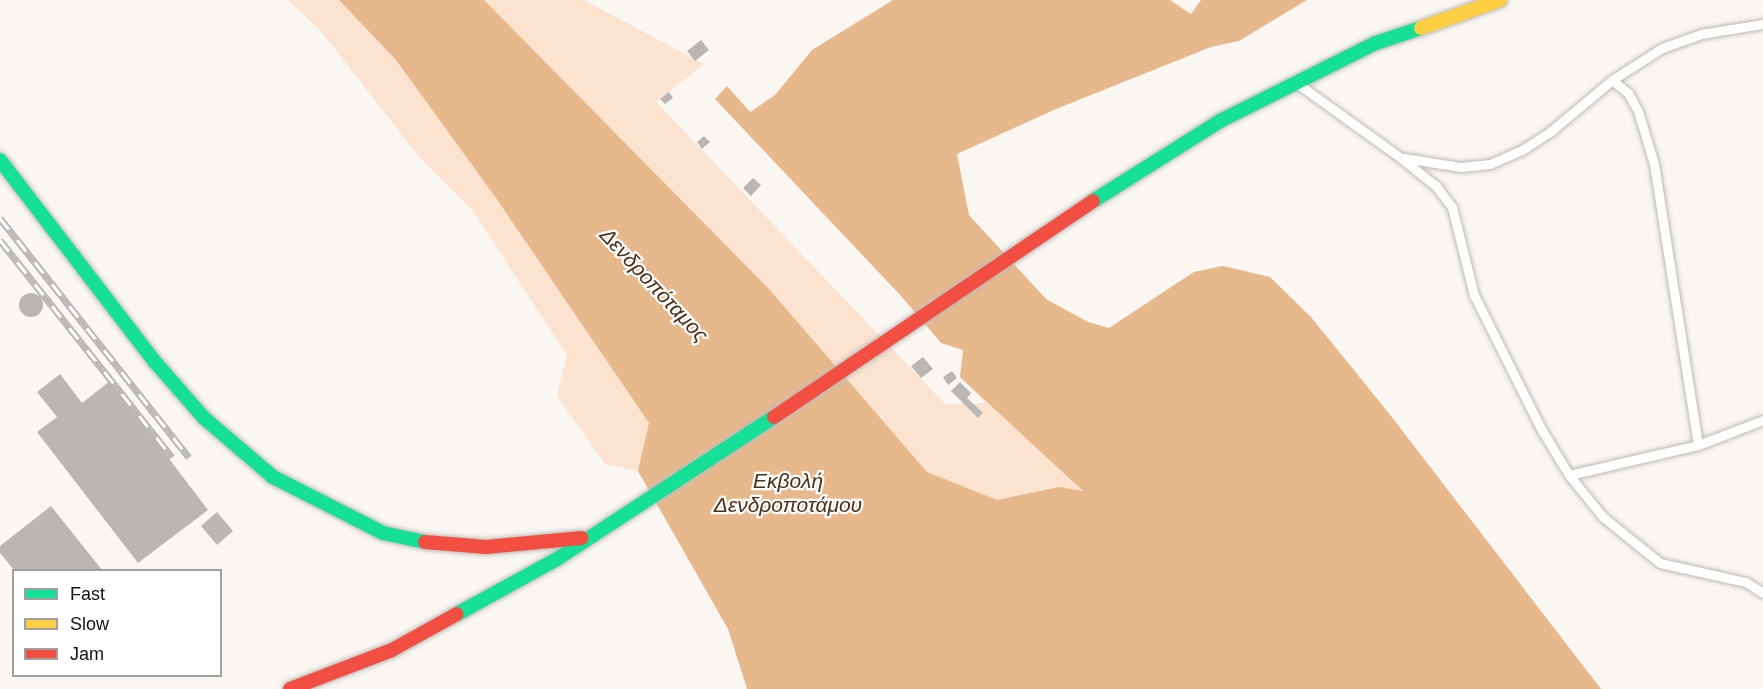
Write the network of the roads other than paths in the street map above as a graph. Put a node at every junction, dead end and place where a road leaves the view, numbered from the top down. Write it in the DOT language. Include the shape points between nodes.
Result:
graph roads {
  1 [pos="1500,0"];
  2 [pos="1763,24"];
  3 [pos="1612,80"];
  4 [pos="1294,81"];
  5 [pos="1401,158"];
  6 [pos="0,160"];
  7 [pos="1763,420"];
  8 [pos="1698,445"];
  9 [pos="1569,476"];
  10 [pos="589,537"];
  11 [pos="1763,592"];
  12 [pos="290,689"];
  1 -- 4 [label="street" via="1376,43"];
  2 -- 3 [label="lane" via="1701,34 1662,48"];
  3 -- 5 [label="lane" via="1522,150 1490,164 1461,167"];
  3 -- 8 [label="lane" via="1628,93 1638,111 1654,164"];
  4 -- 5 [label="lane"];
  4 -- 10 [label="street" via="1210,127 1057,225 803,398"];
  5 -- 9 [label="lane" via="1436,186 1452,207 1474,295"];
  6 -- 10 [label="street" via="156,363 204,418 273,477 383,533 432,544 486,547"];
  7 -- 8 [label="lane"];
  8 -- 9 [label="lane"];
  9 -- 11 [label="lane" via="1604,517 1660,563 1746,582"];
  10 -- 12 [label="street" via="392,650"];
}
